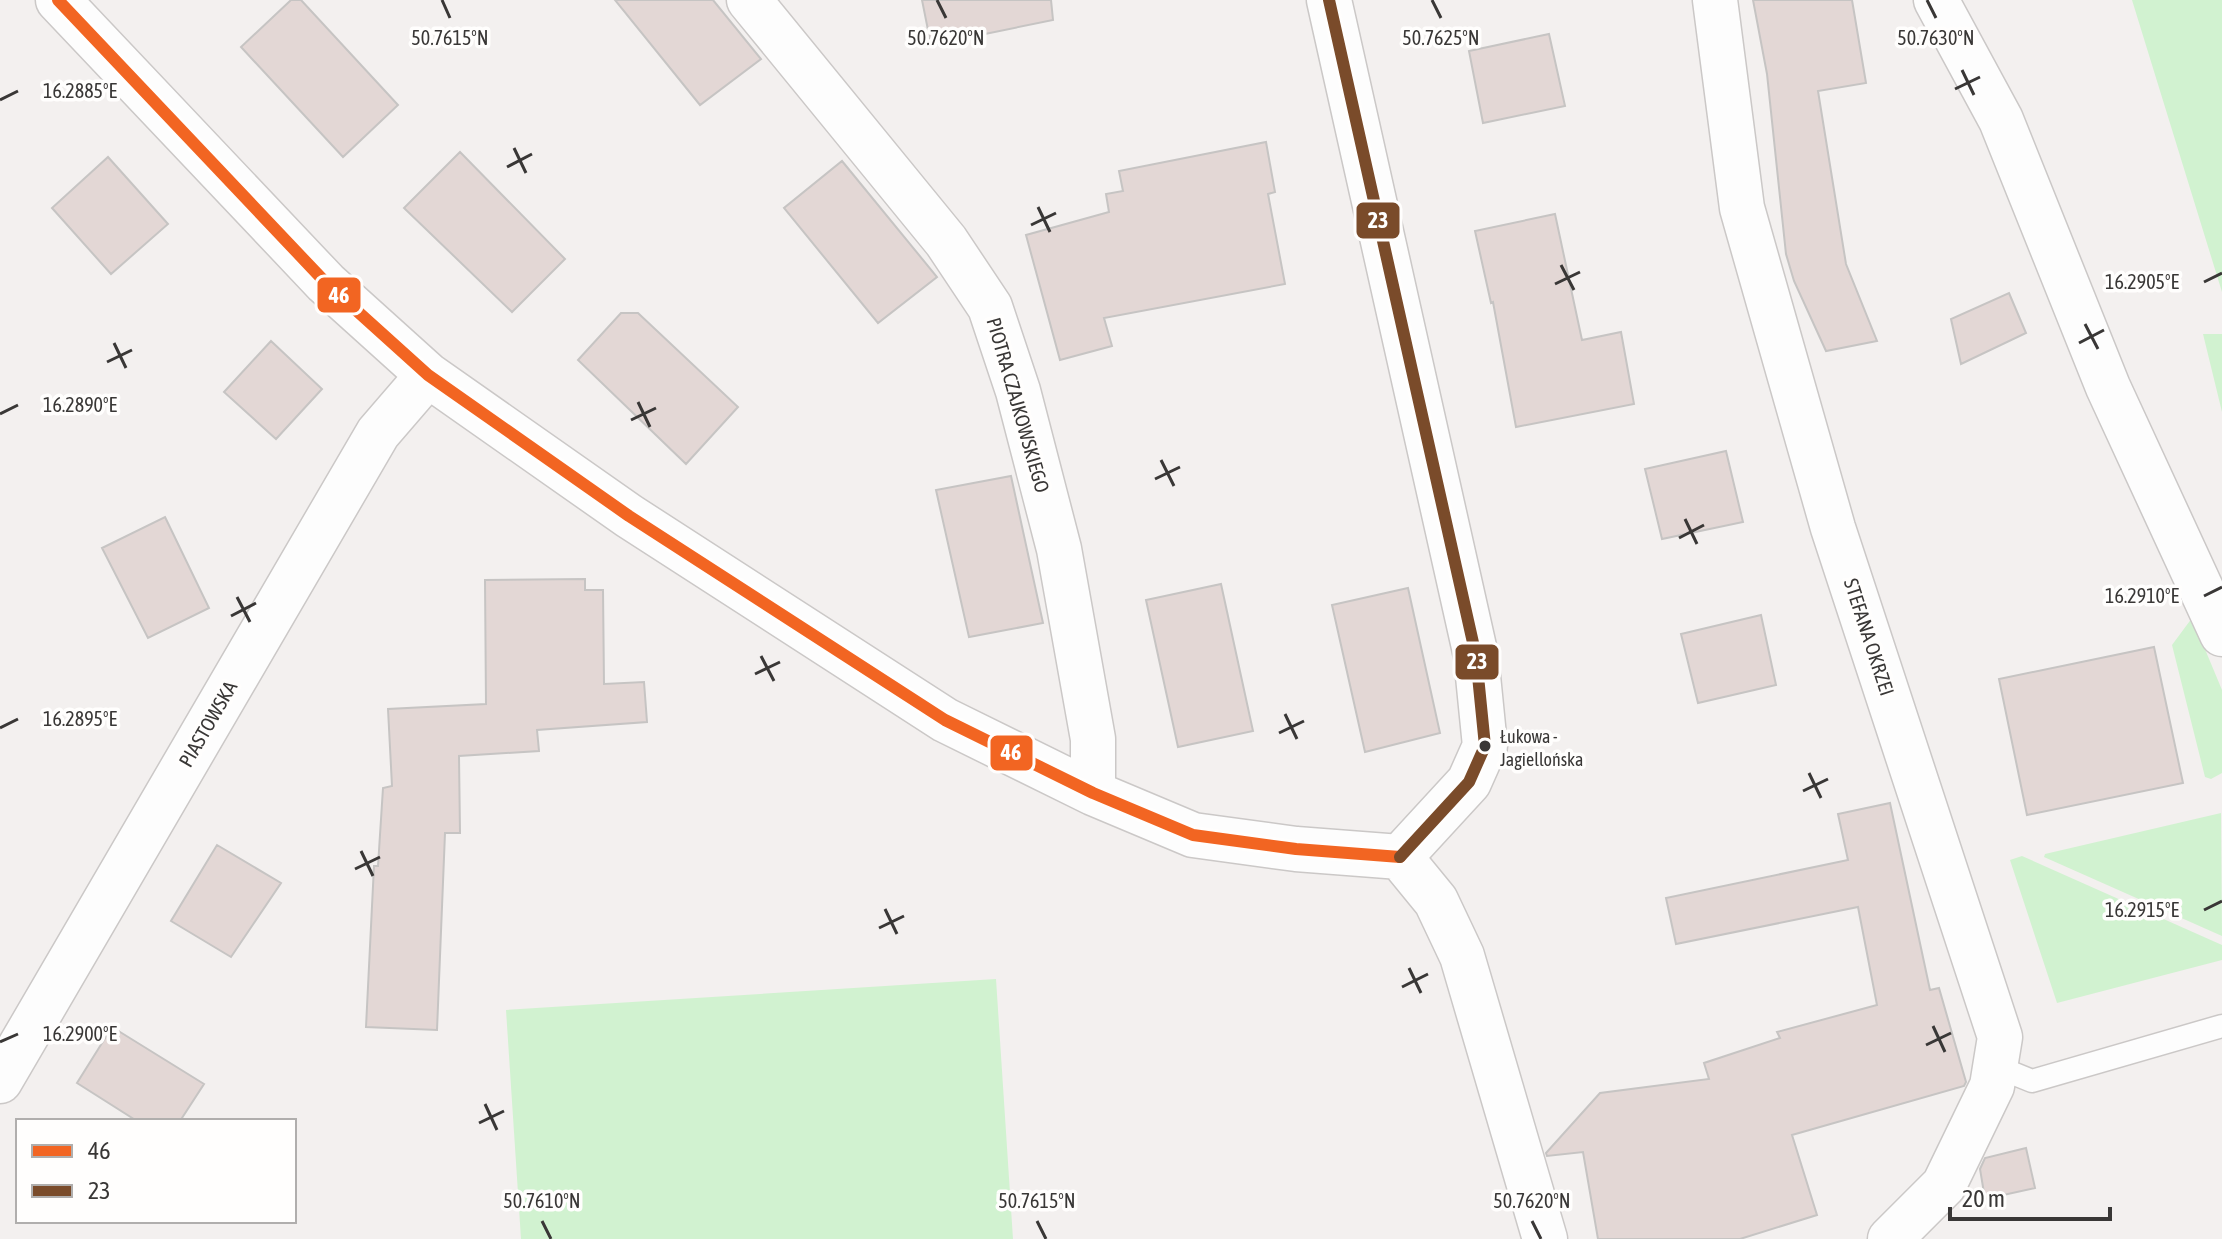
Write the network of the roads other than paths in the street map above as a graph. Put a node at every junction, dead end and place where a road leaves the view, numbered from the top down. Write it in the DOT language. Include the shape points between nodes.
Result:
graph roads {
  1 [pos="58,0"];
  2 [pos="749,0"];
  3 [pos="1329,0"];
  4 [pos="1715,0"];
  5 [pos="1936,0"];
  6 [pos="428,375"];
  7 [pos="2222,634"];
  8 [pos="1093,793"];
  9 [pos="1400,857"];
  10 [pos="2222,1026"];
  11 [pos="1995,1066"];
  12 [pos="0,1081"];
  13 [pos="1545,1239"];
  14 [pos="1890,1239"];
  1 -- 6 [label="street" via="326,283"];
  2 -- 8 [label="street, PIOTRA CZAJKOWSKIEGO" via="946,241 990,307 1059,549 1093,739"];
  3 -- 9 [label="street" via="1476,656 1485,746 1469,782"];
  4 -- 11 [label="street, STEFANA OKRZEI" via="1742,208 1833,528 2000,1037"];
  5 -- 7 [label="street" via="2001,120 2108,387"];
  6 -- 8 [label="street" via="629,516 945,720"];
  6 -- 12 [label="street, PIASTOWSKA" via="378,433"];
  8 -- 9 [label="street" via="1193,835"];
  9 -- 13 [label="street" via="1436,901 1462,956"];
  10 -- 11 [label="lane" via="2032,1081"];
  11 -- 14 [label="street, STEFANA OKRZEI" via="1992,1086 1944,1185"];
}
